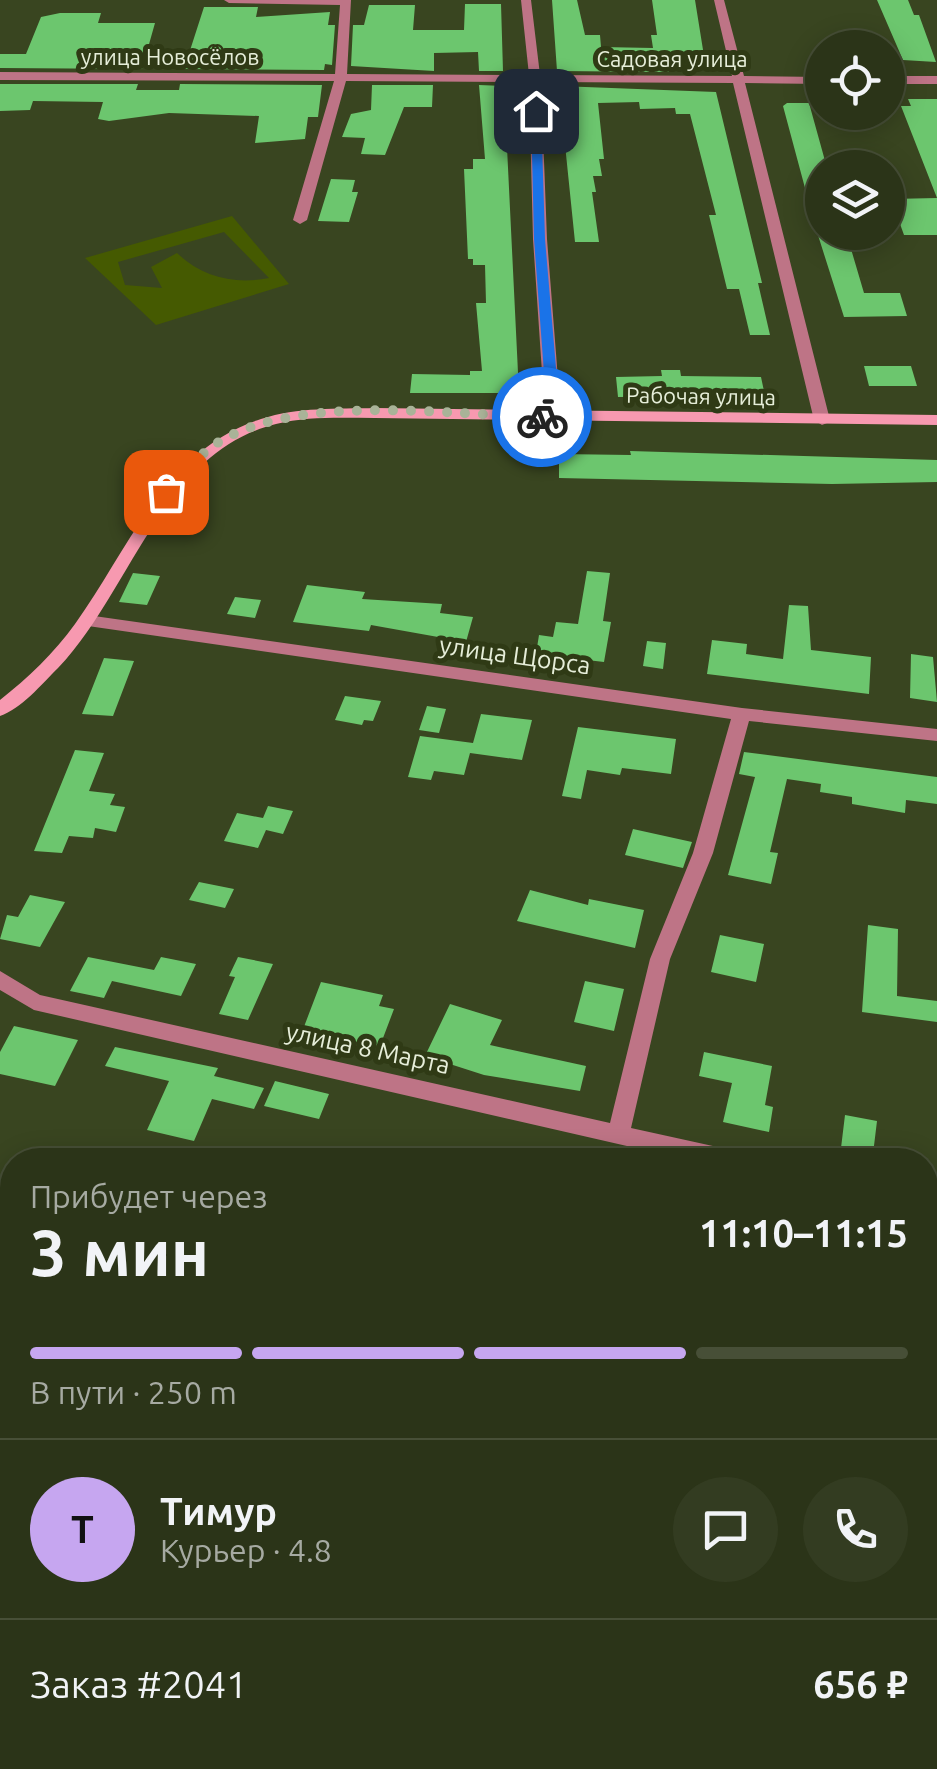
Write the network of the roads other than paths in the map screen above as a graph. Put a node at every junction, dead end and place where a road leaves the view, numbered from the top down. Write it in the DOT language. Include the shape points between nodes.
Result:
graph roads {
  1 [pos="229,0"];
  2 [pos="526,0"];
  3 [pos="719,0"];
  4 [pos="346,1"];
  5 [pos="0,76"];
  6 [pos="341,78"];
  7 [pos="535,79"];
  8 [pos="738,80"];
  9 [pos="805,80"];
  10 [pos="905,80"];
  11 [pos="937,80"];
  12 [pos="300,220"];
  13 [pos="553,417"];
  14 [pos="822,420"];
  15 [pos="937,420"];
  16 [pos="87,621"];
  17 [pos="0,710"];
  18 [pos="742,714"];
  19 [pos="937,735"];
  20 [pos="0,978"];
  21 [pos="619,1132"];
  22 [pos="683,1148"];
  1 -- 4 [label="street"];
  2 -- 7 [label="street"];
  3 -- 8 [label="street"];
  4 -- 6 [label="street"];
  5 -- 6 [label="street, улица Новосёлов"];
  6 -- 7 [label="street, Садовая улица"];
  6 -- 12 [label="street"];
  7 -- 8 [label="street, Садовая улица"];
  7 -- 13 [label="street"];
  8 -- 9 [label="street, Садовая улица"];
  8 -- 14 [label="street"];
  10 -- 11 [label="street"];
  13 -- 14 [label="main road, Рабочая улица"];
  13 -- 16 [label="main road, Рабочая улица" via="375,413 262,423 210,448 166,492"];
  14 -- 15 [label="main road, Рабочая улица"];
  16 -- 17 [label="main road, Рабочая улица" via="40,678"];
  16 -- 18 [label="street, улица Щорса"];
  18 -- 19 [label="street, улица Щорса"];
  18 -- 21 [label="street" via="703,853 660,959"];
  20 -- 21 [label="street, улица 8 Марта" via="34,1002"];
  21 -- 22 [label="street, улица 8 Марта"];
}
